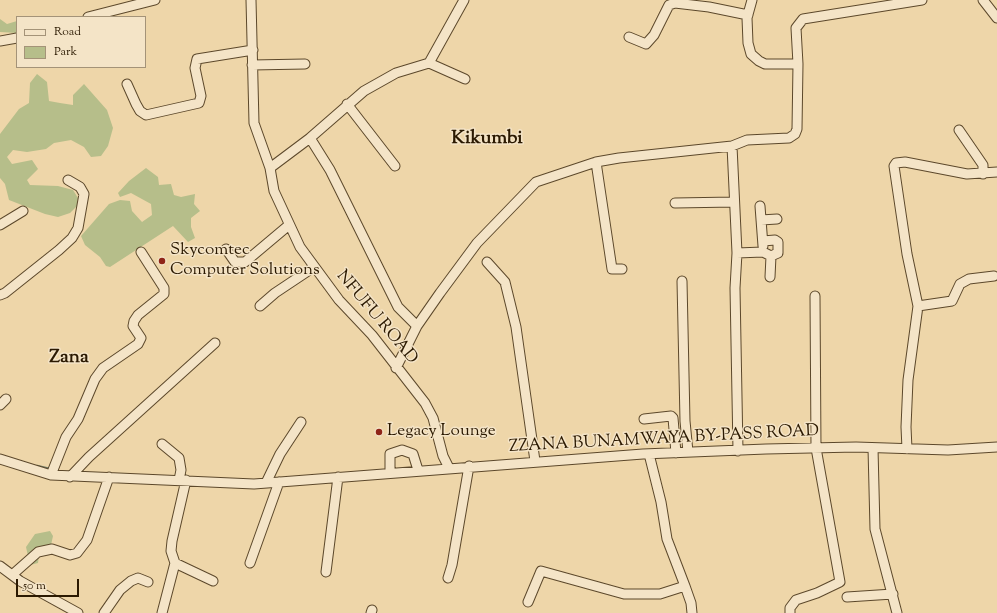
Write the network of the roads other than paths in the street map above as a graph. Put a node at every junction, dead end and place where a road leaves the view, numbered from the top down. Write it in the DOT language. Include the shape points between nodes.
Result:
graph roads {
  1 [pos="155,0"];
  2 [pos="251,0"];
  3 [pos="464,0"];
  4 [pos="752,0"];
  5 [pos="922,0"];
  6 [pos="983,0"];
  7 [pos="748,15"];
  8 [pos="92,16"];
  9 [pos="997,18"];
  10 [pos="629,37"];
  11 [pos="16,38"];
  12 [pos="0,41"];
  13 [pos="252,50"];
  14 [pos="429,63"];
  15 [pos="305,64"];
  16 [pos="798,64"];
  17 [pos="252,65"];
  18 [pos="465,79"];
  19 [pos="127,84"];
  20 [pos="347,104"];
  21 [pos="959,130"];
  22 [pos="310,138"];
  23 [pos="732,146"];
  24 [pos="596,162"];
  25 [pos="395,166"];
  26 [pos="270,168"];
  27 [pos="997,172"];
  28 [pos="983,174"];
  29 [pos="68,180"];
  30 [pos="734,202"];
  31 [pos="675,203"];
  32 [pos="760,206"];
  33 [pos="23,212"];
  34 [pos="777,219"];
  35 [pos="761,220"];
  36 [pos="0,224"];
  37 [pos="289,225"];
  38 [pos="763,241"];
  39 [pos="226,249"];
  40 [pos="141,252"];
  41 [pos="737,253"];
  42 [pos="767,254"];
  43 [pos="487,262"];
  44 [pos="314,267"];
  45 [pos="622,269"];
  46 [pos="994,276"];
  47 [pos="770,277"];
  48 [pos="682,281"];
  49 [pos="0,295"];
  50 [pos="815,296"];
  51 [pos="260,306"];
  52 [pos="918,306"];
  53 [pos="417,326"];
  54 [pos="216,343"];
  55 [pos="396,368"];
  56 [pos="644,420"];
  57 [pos="301,422"];
  58 [pos="162,444"];
  59 [pos="997,447"];
  60 [pos="816,448"];
  61 [pos="873,448"];
  62 [pos="907,449"];
  63 [pos="738,451"];
  64 [pos="688,452"];
  65 [pos="676,453"];
  66 [pos="649,454"];
  67 [pos="0,459"];
  68 [pos="535,461"];
  69 [pos="469,466"];
  70 [pos="449,468"];
  71 [pos="418,470"];
  72 [pos="390,473"];
  73 [pos="51,475"];
  74 [pos="70,477"];
  75 [pos="109,477"];
  76 [pos="338,477"];
  77 [pos="183,480"];
  78 [pos="266,482"];
  79 [pos="279,482"];
  80 [pos="175,563"];
  81 [pos="250,563"];
  82 [pos="0,566"];
  83 [pos="326,572"];
  84 [pos="12,575"];
  85 [pos="448,578"];
  86 [pos="213,581"];
  87 [pos="148,582"];
  88 [pos="685,586"];
  89 [pos="893,594"];
  90 [pos="847,596"];
  91 [pos="528,602"];
  92 [pos="78,613"];
  93 [pos="104,613"];
  94 [pos="162,613"];
  95 [pos="692,613"];
  96 [pos="790,613"];
  97 [pos="897,613"];
  1 -- 8 [label="street"];
  2 -- 13 [label="street, NFUFU ROAD"];
  3 -- 14 [label="street"];
  4 -- 7 [label="street"];
  5 -- 16 [label="street" via="803,19 796,28"];
  6 -- 9 [label="street"];
  7 -- 10 [label="street" via="674,3 669,5 654,35 646,44"];
  7 -- 16 [label="street" via="748,43 751,54 765,64"];
  11 -- 12 [label="street"];
  13 -- 17 [label="street, NFUFU ROAD"];
  13 -- 19 [label="street" via="197,59 195,68 201,96 199,103 146,115 140,111"];
  14 -- 18 [label="street"];
  14 -- 20 [label="street" via="396,73"];
  15 -- 17 [label="street"];
  16 -- 23 [label="street" via="795,134 789,138 747,140"];
  17 -- 26 [label="street, NFUFU ROAD" via="254,123"];
  20 -- 22 [label="street"];
  20 -- 25 [label="street"];
  21 -- 28 [label="street" via="983,165"];
  22 -- 26 [label="street"];
  22 -- 53 [label="street" via="330,170 398,307"];
  23 -- 24 [label="street"];
  23 -- 30 [label="street"];
  24 -- 45 [label="street" via="609,232 612,268"];
  24 -- 53 [label="street" via="536,182 477,243"];
  26 -- 37 [label="street, NFUFU ROAD" via="274,191"];
  27 -- 28 [label="street"];
  28 -- 52 [label="street" via="967,174 905,162 896,163 894,166 907,254"];
  29 -- 49 [label="street" via="80,187 84,194 78,228 59,250"];
  30 -- 31 [label="street"];
  30 -- 41 [label="street"];
  32 -- 35 [label="street"];
  33 -- 36 [label="street"];
  34 -- 35 [label="street"];
  35 -- 38 [label="street"];
  37 -- 39 [label="street" via="245,262 235,262"];
  37 -- 44 [label="street, NFUFU ROAD"];
  38 -- 42 [label="street"];
  38 -- 42 [label="street" via="778,242 778,253"];
  40 -- 73 [label="street" via="164,288 164,294 134,321 133,326 141,338 138,344 103,368 95,379"];
  41 -- 42 [label="street"];
  41 -- 63 [label="street" via="735,288"];
  42 -- 47 [label="street"];
  43 -- 68 [label="street" via="505,282 516,327"];
  44 -- 51 [label="street"];
  44 -- 55 [label="street, NFUFU ROAD" via="339,300 372,335"];
  46 -- 52 [label="street" via="960,284 952,301"];
  48 -- 64 [label="street"];
  50 -- 60 [label="street"];
  52 -- 62 [label="street" via="908,380"];
  53 -- 55 [label="street"];
  54 -- 74 [label="street"];
  55 -- 70 [label="street, NFUFU ROAD" via="415,389 433,418 443,456"];
  56 -- 65 [label="street" via="670,416 673,418"];
  57 -- 78 [label="street" via="280,454"];
  58 -- 77 [label="street" via="179,458"];
  59 -- 62 [label="street, ZZANA BUNAMWAYA BY-PASS ROAD"];
  60 -- 61 [label="street, ZZANA BUNAMWAYA BY-PASS ROAD"];
  60 -- 63 [label="street, ZZANA BUNAMWAYA BY-PASS ROAD"];
  60 -- 96 [label="street" via="840,582 817,594 796,600 790,608"];
  61 -- 62 [label="street, ZZANA BUNAMWAYA BY-PASS ROAD"];
  61 -- 89 [label="street" via="875,530"];
  63 -- 64 [label="street, ZZANA BUNAMWAYA BY-PASS ROAD"];
  64 -- 65 [label="street, ZZANA BUNAMWAYA BY-PASS ROAD"];
  65 -- 66 [label="street, ZZANA BUNAMWAYA BY-PASS ROAD"];
  66 -- 68 [label="street, ZZANA BUNAMWAYA BY-PASS ROAD"];
  66 -- 88 [label="street" via="667,539"];
  67 -- 73 [label="street, ZZANA BUNAMWAYA BY-PASS ROAD"];
  68 -- 69 [label="street, ZZANA BUNAMWAYA BY-PASS ROAD"];
  69 -- 70 [label="street, ZZANA BUNAMWAYA BY-PASS ROAD"];
  69 -- 85 [label="street"];
  70 -- 71 [label="street, ZZANA BUNAMWAYA BY-PASS ROAD"];
  71 -- 72 [label="street, ZZANA BUNAMWAYA BY-PASS ROAD"];
  71 -- 72 [label="street" via="413,454 402,450 390,454"];
  72 -- 76 [label="street, ZZANA BUNAMWAYA BY-PASS ROAD"];
  73 -- 74 [label="street, ZZANA BUNAMWAYA BY-PASS ROAD"];
  74 -- 75 [label="street, ZZANA BUNAMWAYA BY-PASS ROAD"];
  75 -- 77 [label="street, ZZANA BUNAMWAYA BY-PASS ROAD"];
  75 -- 84 [label="street" via="87,540 76,553 70,555 52,549 38,552"];
  76 -- 79 [label="street, ZZANA BUNAMWAYA BY-PASS ROAD"];
  76 -- 83 [label="street"];
  77 -- 78 [label="street, ZZANA BUNAMWAYA BY-PASS ROAD"];
  77 -- 80 [label="street" via="171,551"];
  78 -- 79 [label="street, ZZANA BUNAMWAYA BY-PASS ROAD"];
  79 -- 81 [label="street"];
  80 -- 86 [label="street"];
  80 -- 94 [label="street"];
  82 -- 84 [label="street"];
  84 -- 92 [label="street" via="54,602"];
  87 -- 93 [label="street" via="138,578 131,581"];
  88 -- 91 [label="street" via="660,594 624,594 541,571"];
  88 -- 95 [label="street"];
  89 -- 90 [label="street"];
  89 -- 97 [label="street"];
}
